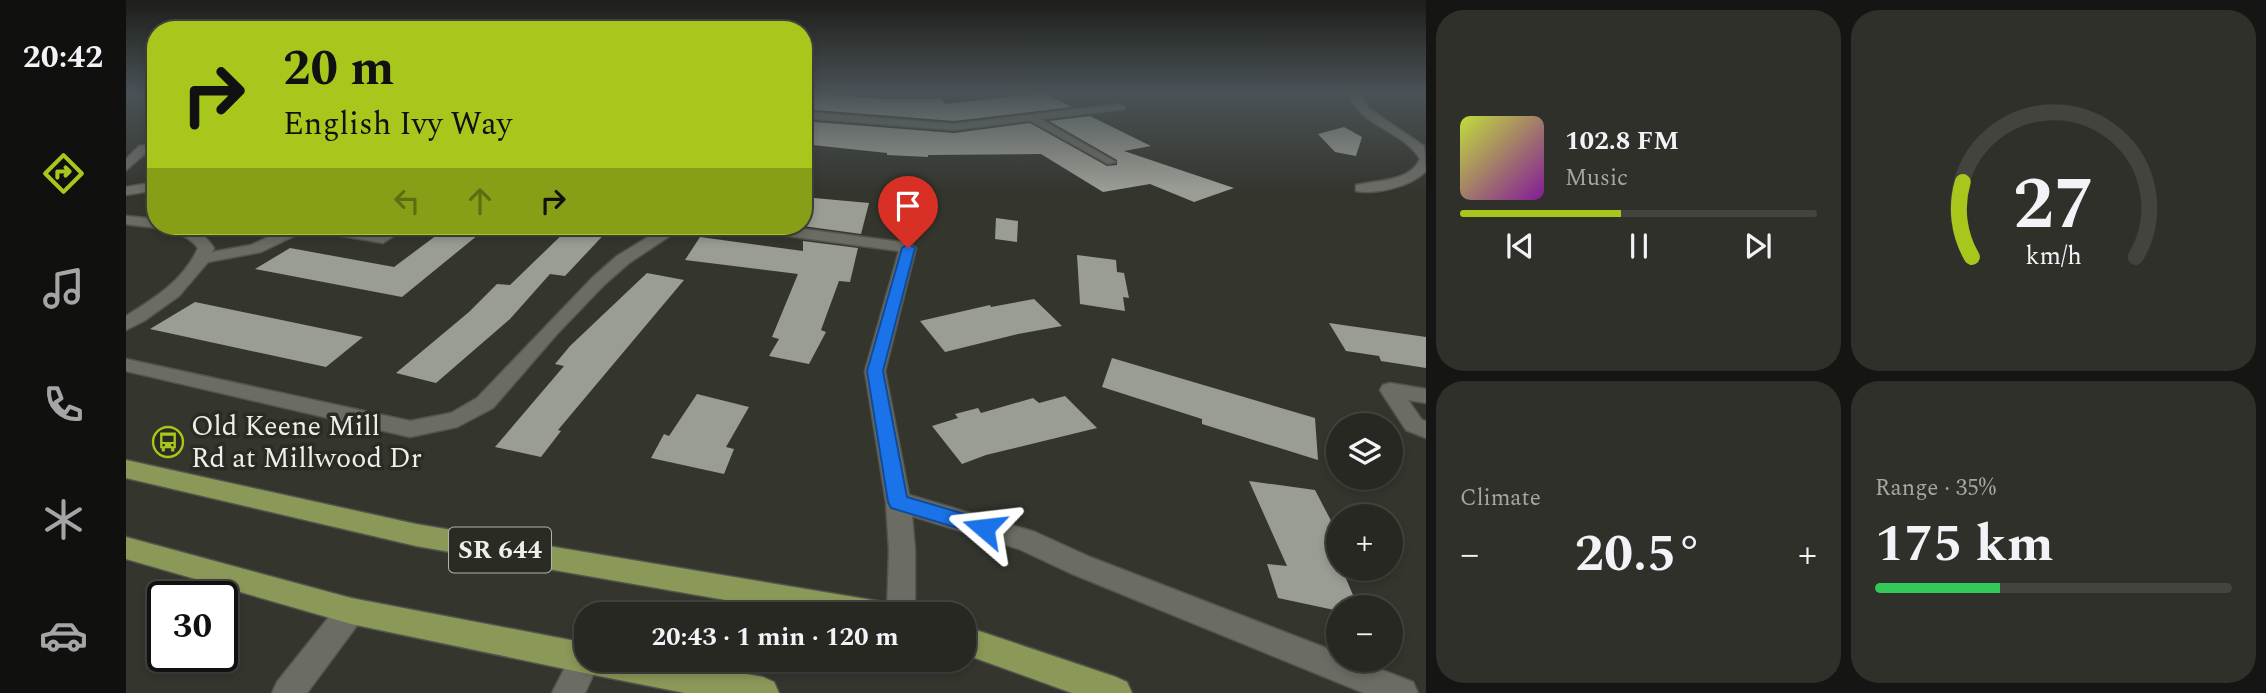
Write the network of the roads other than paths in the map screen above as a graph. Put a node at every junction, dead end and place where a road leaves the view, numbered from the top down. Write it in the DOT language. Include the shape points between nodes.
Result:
graph roads {
  1 [pos="918,125"];
  2 [pos="977,125"];
  3 [pos="1045,125"];
  4 [pos="1389,125"];
  5 [pos="147,149"];
  6 [pos="1426,159"];
  7 [pos="1426,159"];
  8 [pos="1111,162"];
  9 [pos="126,166"];
  10 [pos="147,188"];
  11 [pos="1361,188"];
  12 [pos="126,191"];
  13 [pos="126,220"];
  14 [pos="147,223"];
  15 [pos="194,235"];
  16 [pos="285,235"];
  17 [pos="364,235"];
  18 [pos="388,235"];
  19 [pos="663,235"];
  20 [pos="812,235"];
  21 [pos="203,258"];
  22 [pos="126,324"];
  23 [pos="126,365"];
  24 [pos="1426,396"];
  25 [pos="1426,430"];
  26 [pos="126,469"];
  27 [pos="898,502"];
  28 [pos="126,548"];
  29 [pos="808,602"];
  30 [pos="901,602"];
  31 [pos="351,611"];
  32 [pos="976,644"];
  33 [pos="574,656"];
  34 [pos="579,672"];
  35 [pos="655,672"];
  36 [pos="288,693"];
  37 [pos="568,693"];
  38 [pos="763,693"];
  39 [pos="1116,693"];
  40 [pos="1402,693"];
  1 -- 2 [label="street"];
  3 -- 8 [label="lane"];
  4 -- 7 [label="street" via="1414,142"];
  5 -- 9 [label="street"];
  6 -- 11 [label="street" via="1412,175"];
  10 -- 12 [label="street"];
  13 -- 14 [label="street"];
  15 -- 21 [label="street" via="206,248"];
  16 -- 21 [label="street" via="255,249"];
  17 -- 18 [label="street"];
  19 -- 23 [label="street" via="584,293 485,403 444,424 410,429"];
  20 -- 27 [label="street" via="908,248 875,371"];
  21 -- 22 [label="street" via="172,293"];
  24 -- 25 [label="street" via="1390,390 1414,425"];
  26 -- 29 [label="main road, SR 644" via="416,535"];
  27 -- 30 [label="street"];
  27 -- 40 [label="street" via="1027,540"];
  28 -- 31 [label="main road"];
  31 -- 33 [label="main road"];
  31 -- 36 [label="street"];
  32 -- 39 [label="main road"];
  34 -- 37 [label="street"];
  35 -- 38 [label="main road"];
}
